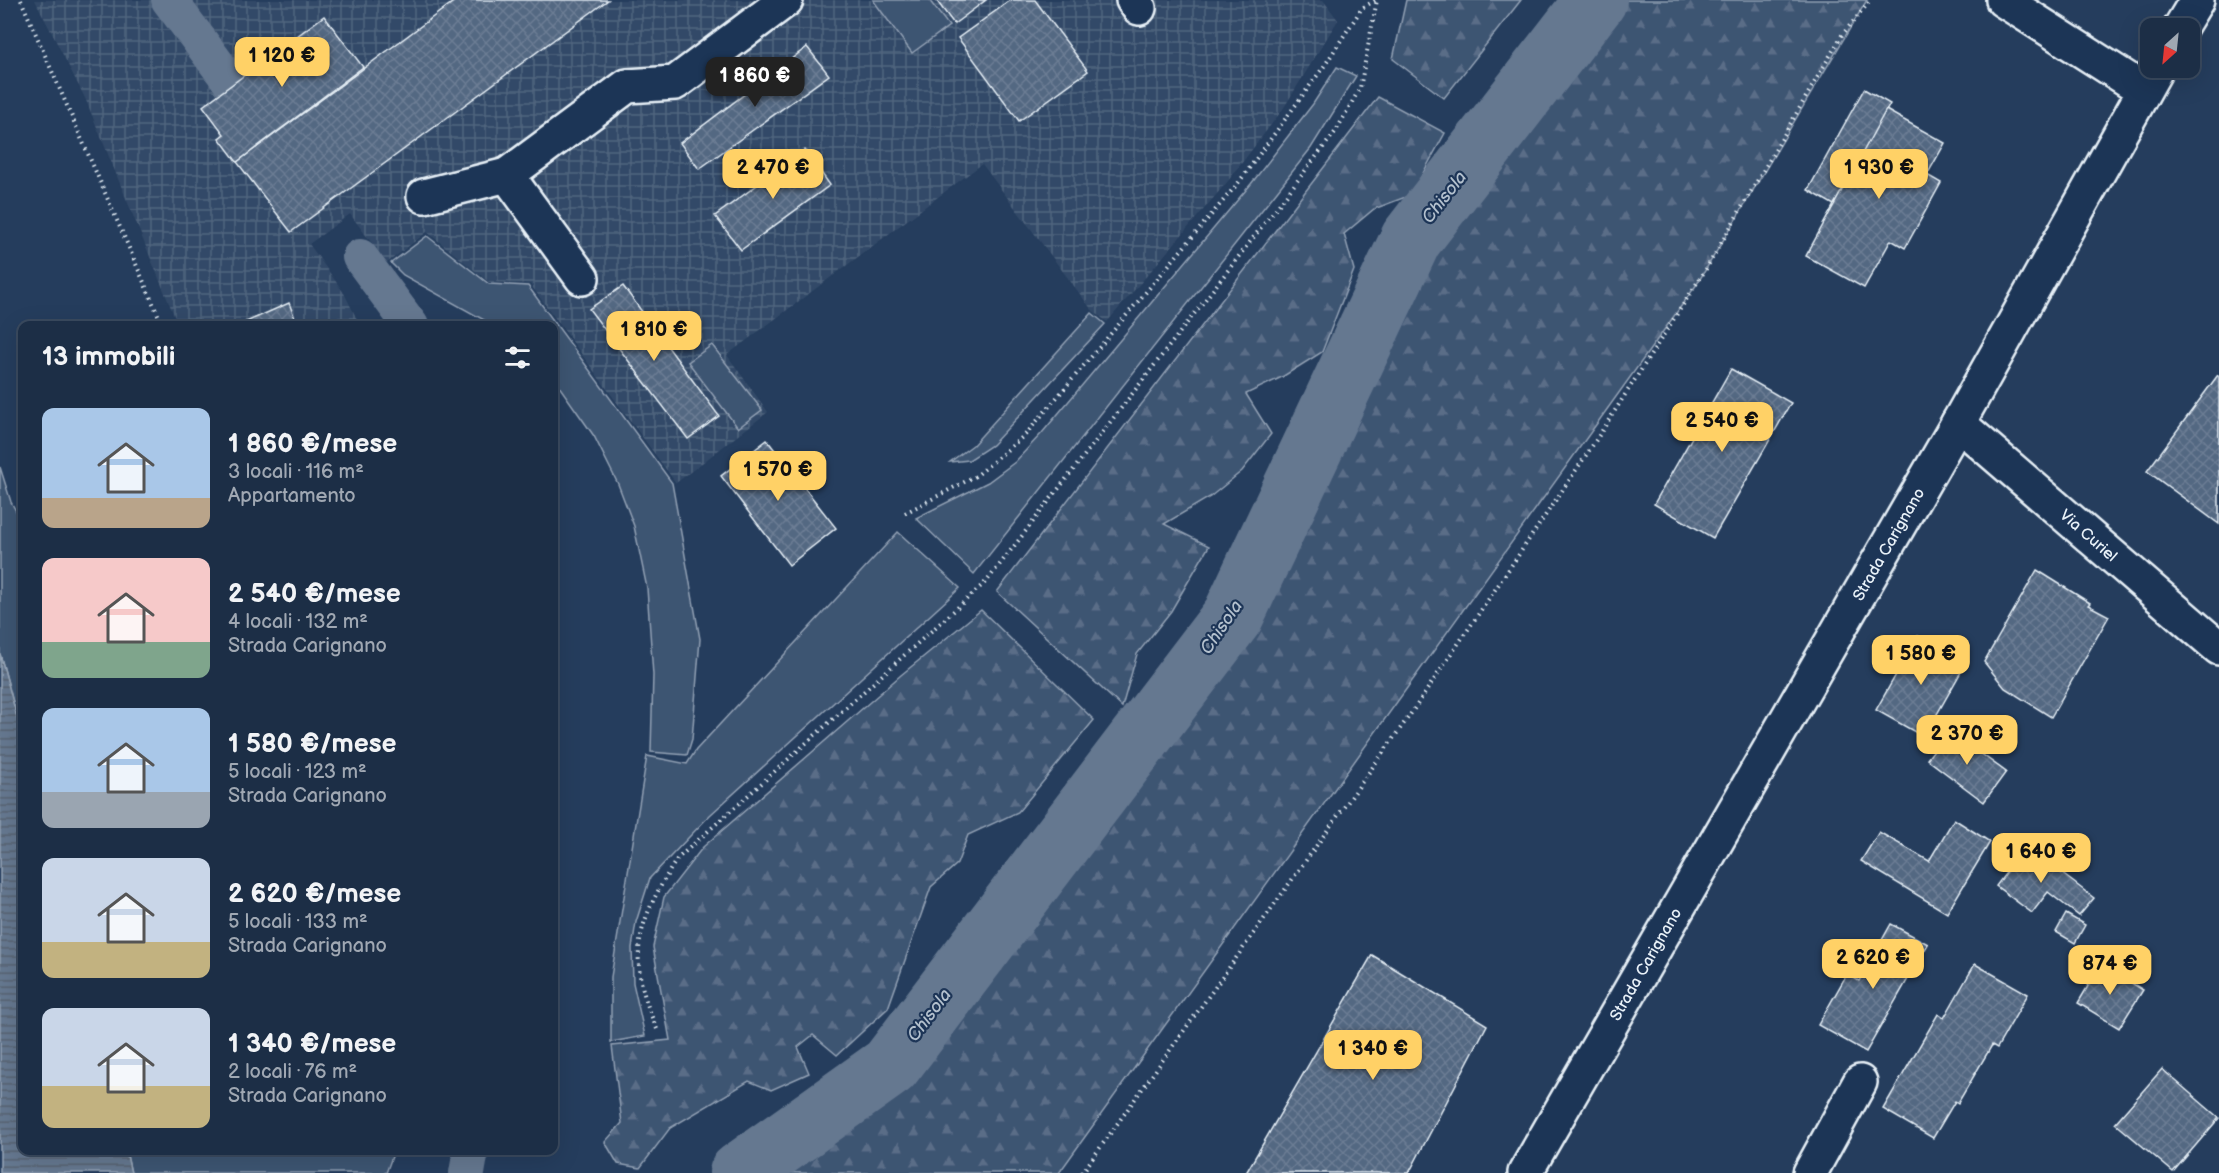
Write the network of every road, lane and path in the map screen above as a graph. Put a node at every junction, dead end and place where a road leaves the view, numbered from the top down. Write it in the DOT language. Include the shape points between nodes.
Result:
graph roads {
  1 [pos="21,0"];
  2 [pos="786,0"];
  3 [pos="1376,0"];
  4 [pos="1871,0"];
  5 [pos="2003,0"];
  6 [pos="2197,0"];
  7 [pos="2186,18"];
  8 [pos="2151,79"];
  9 [pos="507,175"];
  10 [pos="424,196"];
  11 [pos="582,278"];
  12 [pos="161,321"];
  13 [pos="1958,423"];
  14 [pos="905,513"];
  15 [pos="2219,648"];
  16 [pos="657,1029"];
  17 [pos="1860,1082"];
  18 [pos="1082,1173"];
  19 [pos="1525,1173"];
  20 [pos="1810,1173"];
  1 -- 12 [label="path"];
  2 -- 9 [label="main road" via="675,83 627,86"];
  3 -- 14 [label="path" via="1362,8 1239,182 1026,434 976,476"];
  3 -- 16 [label="path" via="1360,88 1336,131 987,581 677,859 651,901 637,951 643,999"];
  4 -- 18 [label="path" via="1842,35 1706,269 1580,464 1410,715"];
  5 -- 8 [label="main road"];
  6 -- 7 [label="main road"];
  8 -- 13 [label="main road, Strada Carignano"];
  9 -- 10 [label="main road"];
  9 -- 11 [label="main road"];
  13 -- 15 [label="main road, Via Curiel"];
  13 -- 19 [label="main road, Strada Carignano"];
  17 -- 20 [label="main road"];
}
